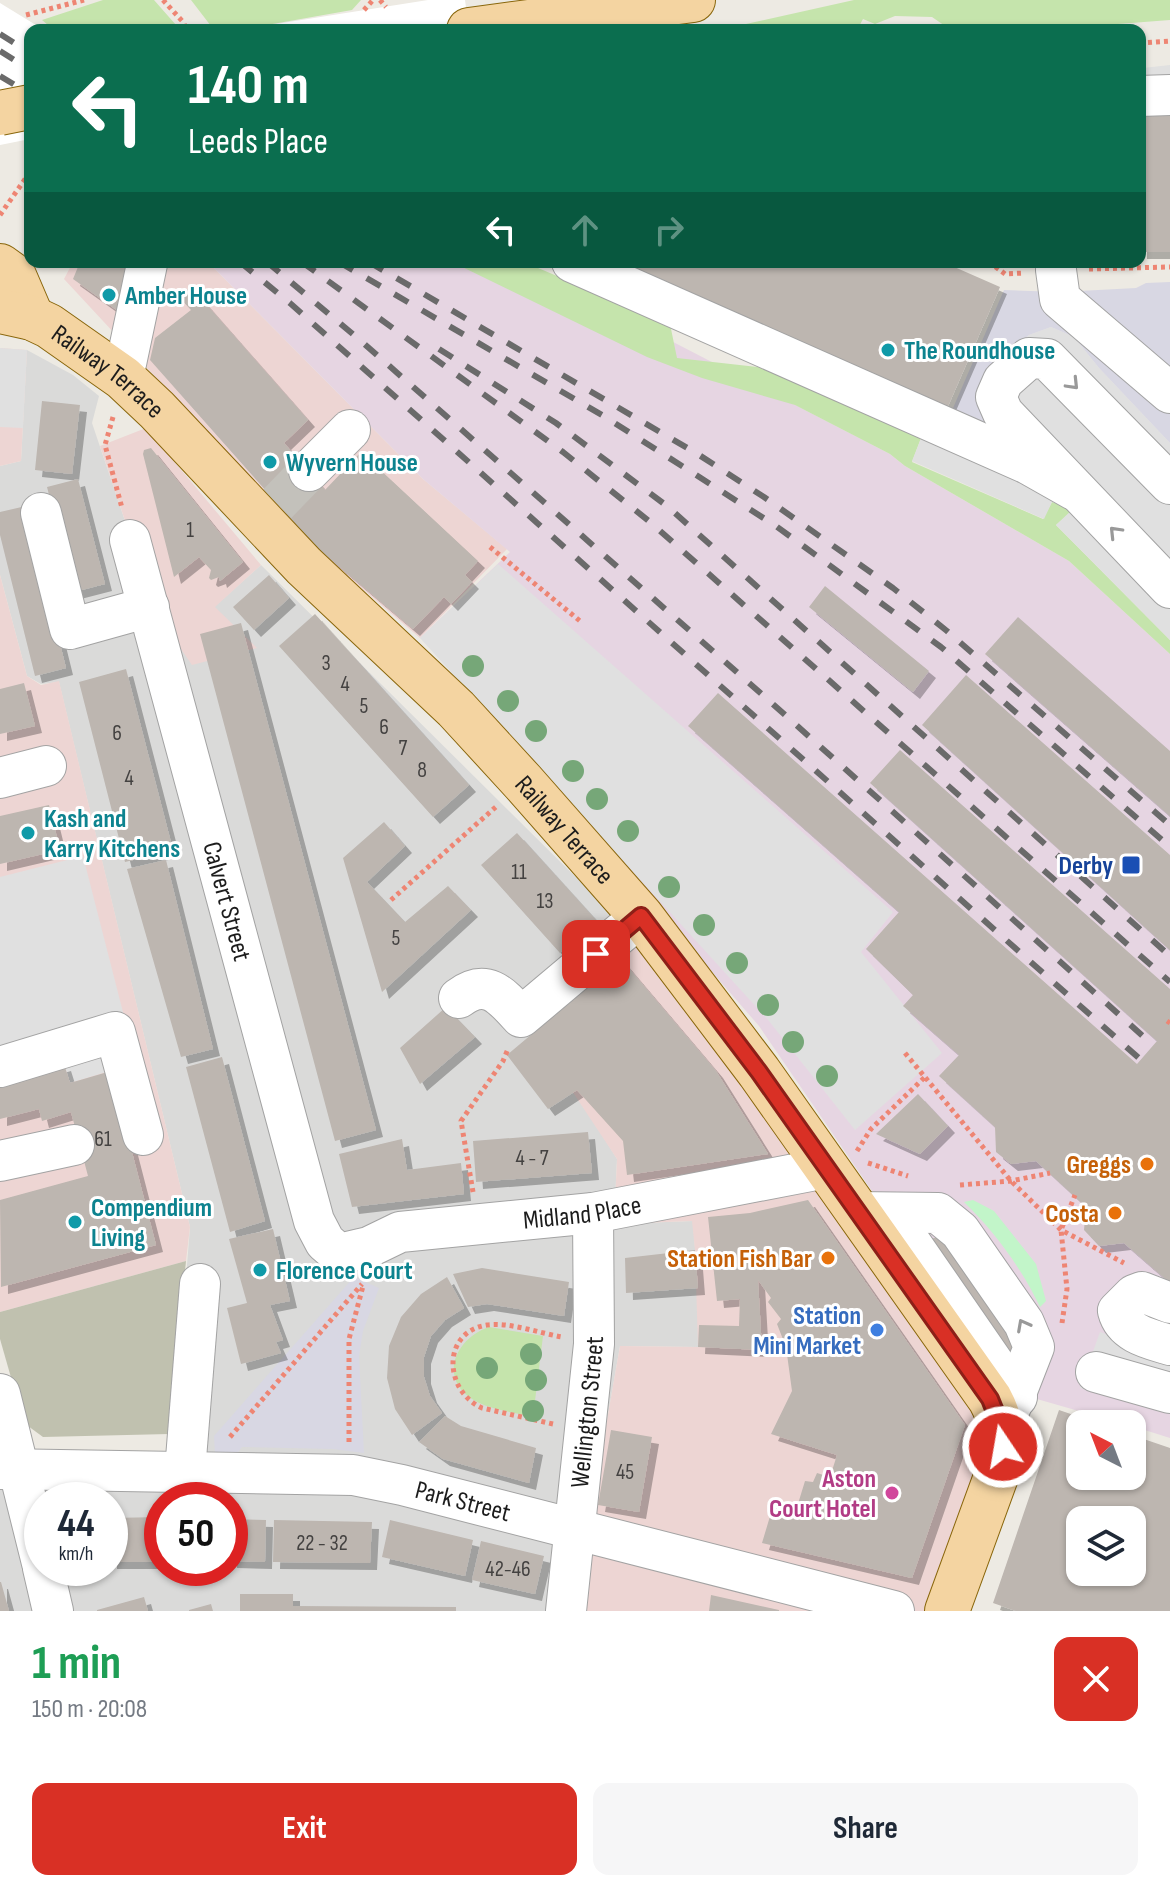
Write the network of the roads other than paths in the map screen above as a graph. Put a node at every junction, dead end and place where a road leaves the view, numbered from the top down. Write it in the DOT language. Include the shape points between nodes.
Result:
graph roads {
  1 [pos="693,0"];
  2 [pos="515,24"];
  3 [pos="1170,95"];
  4 [pos="1146,96"];
  5 [pos="24,108"];
  6 [pos="0,113"];
  7 [pos="0,266"];
  8 [pos="146,268"];
  9 [pos="585,268"];
  10 [pos="1056,270"];
  11 [pos="16,314"];
  12 [pos="123,378"];
  13 [pos="1170,393"];
  14 [pos="1003,413"];
  15 [pos="350,430"];
  16 [pos="972,440"];
  17 [pos="309,471"];
  18 [pos="1170,484"];
  19 [pos="1074,490"];
  20 [pos="41,513"];
  21 [pos="130,540"];
  22 [pos="1170,588"];
  23 [pos="149,607"];
  24 [pos="46,766"];
  25 [pos="0,778"];
  26 [pos="641,916"];
  27 [pos="459,998"];
  28 [pos="0,1067"];
  29 [pos="143,1135"];
  30 [pos="74,1145"];
  31 [pos="0,1161"];
  32 [pos="839,1163"];
  33 [pos="873,1212"];
  34 [pos="593,1213"];
  35 [pos="339,1254"];
  36 [pos="200,1284"];
  37 [pos="1170,1303"];
  38 [pos="1170,1345"];
  39 [pos="1096,1372"];
  40 [pos="1170,1393"];
  41 [pos="0,1394"];
  42 [pos="1010,1413"];
  43 [pos="10,1469"];
  44 [pos="185,1471"];
  45 [pos="24,1510"];
  46 [pos="575,1529"];
  47 [pos="48,1586"];
  48 [pos="53,1611"];
  49 [pos="566,1611"];
  50 [pos="894,1611"];
  51 [pos="947,1611"];
  1 -- 2 [label="main road"];
  3 -- 4 [label="street"];
  5 -- 6 [label="main road, bridge"];
  7 -- 11 [label="main road" via="14,276"];
  8 -- 12 [label="street"];
  9 -- 16 [label="street"];
  10 -- 13 [label="street" via="1060,299"];
  11 -- 12 [label="main road, Railway Terrace" via="67,336"];
  12 -- 26 [label="main road, Railway Terrace" via="269,513 456,709"];
  14 -- 16 [label="street"];
  14 -- 18 [label="street, one-way" via="996,397 1003,381 1029,358 1047,359"];
  14 -- 19 [label="street"];
  15 -- 17 [label="street"];
  16 -- 19 [label="street"];
  22 -- 19 [label="street, one-way"];
  20 -- 23 [label="street" via="70,629"];
  21 -- 23 [label="street, Calvert Street"];
  23 -- 35 [label="street, Calvert Street" via="314,1221"];
  24 -- 25 [label="street"];
  26 -- 27 [label="street" via="521,1017 495,991 484,988"];
  26 -- 32 [label="main road, Railway Terrace" via="759,1072"];
  28 -- 29 [label="street" via="115,1032"];
  30 -- 31 [label="street"];
  32 -- 33 [label="main road, Railway Terrace"];
  32 -- 34 [label="street, Midland Place"];
  33 -- 42 [label="main road, Railway Terrace" via="990,1399"];
  42 -- 33 [label="street, one-way" via="1034,1347 1024,1323 960,1231 938,1213"];
  34 -- 35 [label="street, Midland Place" via="400,1232"];
  34 -- 46 [label="street, Wellington Street" via="594,1344"];
  36 -- 44 [label="street"];
  37 -- 38 [label="street" via="1142,1292 1118,1311 1126,1328"];
  39 -- 40 [label="street"];
  41 -- 43 [label="street"];
  42 -- 51 [label="main road" via="1001,1463"];
  43 -- 44 [label="street, Park Street"];
  43 -- 45 [label="street"];
  44 -- 46 [label="street, Park Street" via="353,1475"];
  46 -- 49 [label="street, Wellington Street"];
  46 -- 50 [label="street, Park Street"];
  47 -- 48 [label="street"];
}
